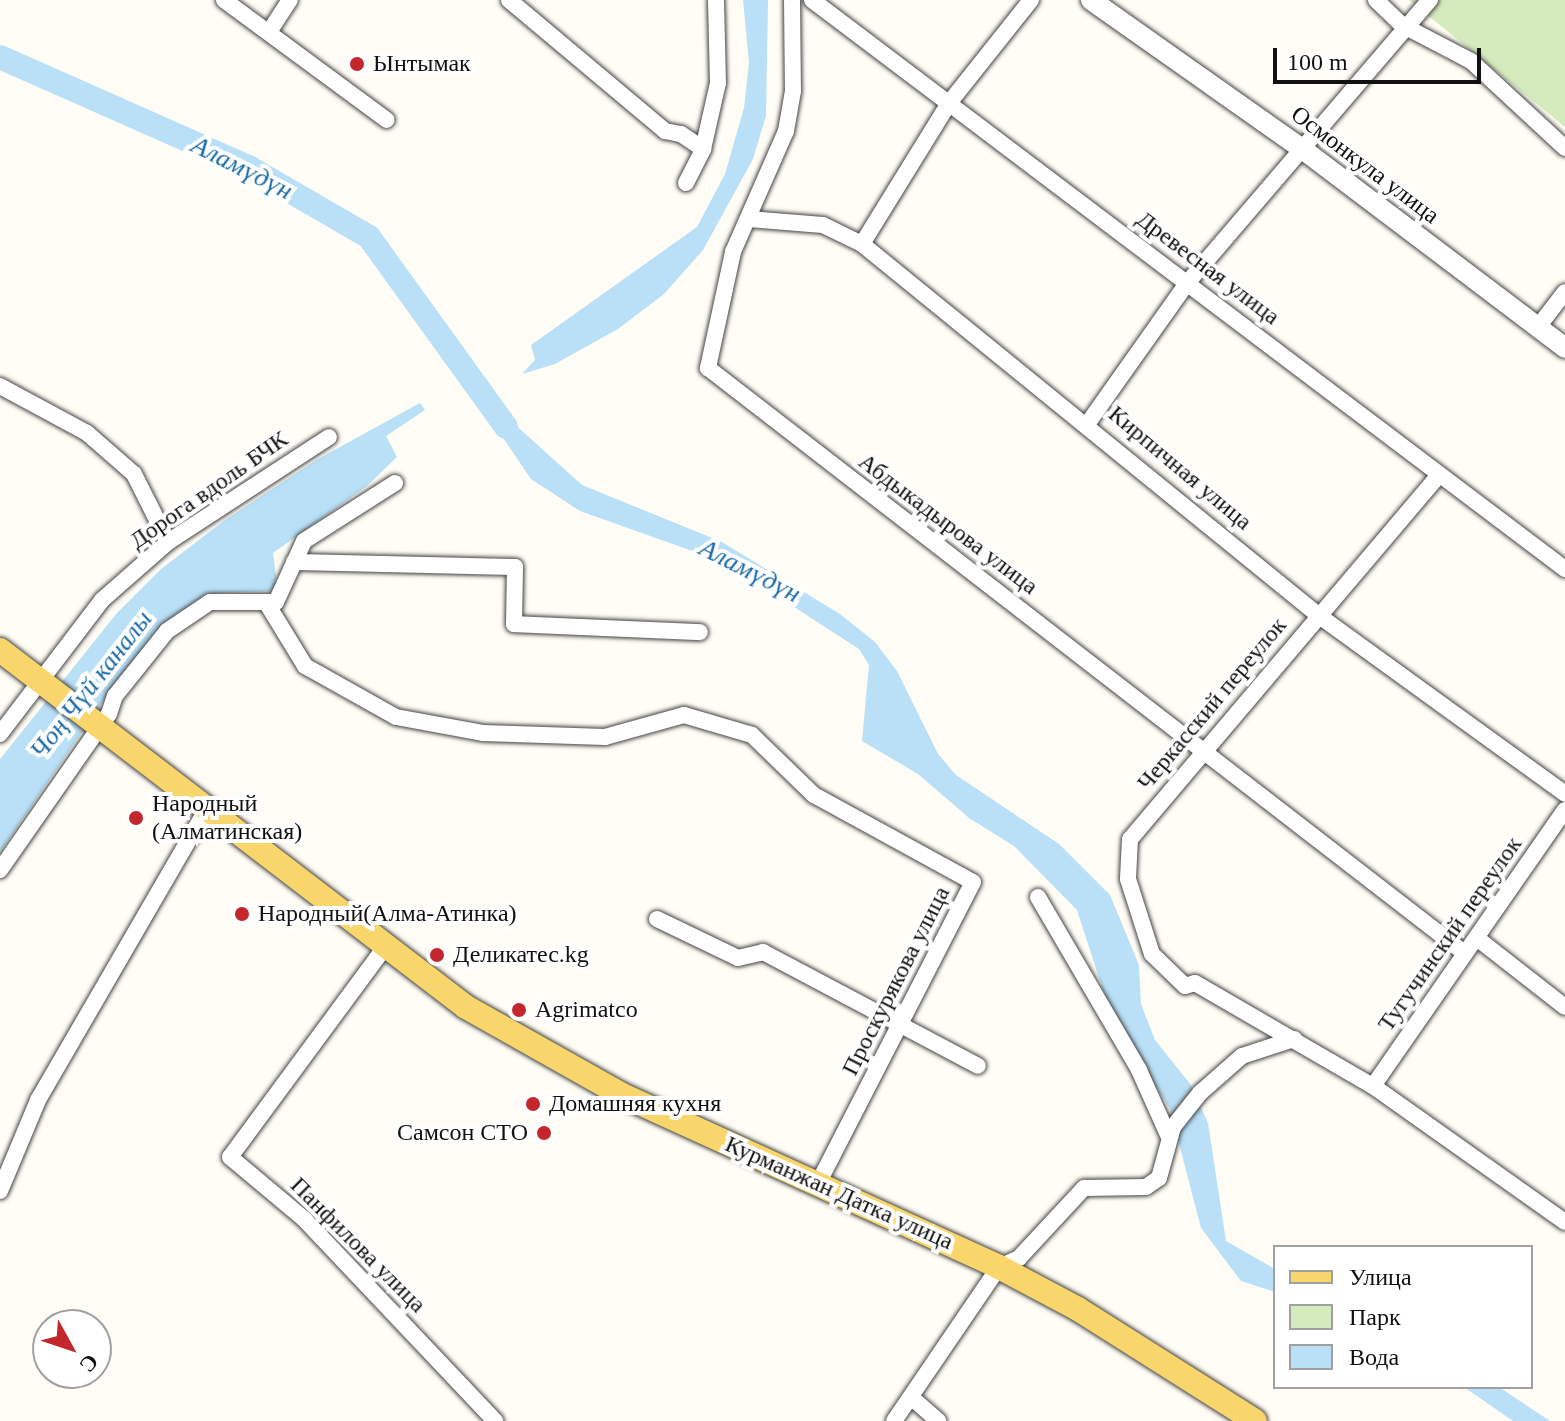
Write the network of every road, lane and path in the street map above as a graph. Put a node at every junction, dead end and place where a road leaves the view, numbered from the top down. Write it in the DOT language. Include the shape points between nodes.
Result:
graph roads {
  1 [pos="224,0"];
  2 [pos="290,0"];
  3 [pos="509,0"];
  4 [pos="716,0"];
  5 [pos="792,0"];
  6 [pos="1031,0"];
  7 [pos="1091,0"];
  8 [pos="1376,0"];
  9 [pos="1430,0"];
  10 [pos="816,3"];
  11 [pos="1409,28"];
  12 [pos="269,32"];
  13 [pos="949,103"];
  14 [pos="387,120"];
  15 [pos="1301,148"];
  16 [pos="1565,148"];
  17 [pos="703,149"];
  18 [pos="686,183"];
  19 [pos="749,219"];
  20 [pos="862,244"];
  21 [pos="1188,282"];
  22 [pos="1565,292"];
  23 [pos="1538,327"];
  24 [pos="1565,348"];
  25 [pos="0,386"];
  26 [pos="1088,423"];
  27 [pos="329,437"];
  28 [pos="1439,475"];
  29 [pos="395,483"];
  30 [pos="168,542"];
  31 [pos="294,562"];
  32 [pos="1565,569"];
  33 [pos="266,602"];
  34 [pos="1318,615"];
  35 [pos="700,632"];
  36 [pos="0,650"];
  37 [pos="41,682"];
  38 [pos="98,726"];
  39 [pos="0,734"];
  40 [pos="1204,752"];
  41 [pos="1565,794"];
  42 [pos="206,810"];
  43 [pos="1565,810"];
  44 [pos="0,870"];
  45 [pos="1038,897"];
  46 [pos="657,919"];
  47 [pos="1478,939"];
  48 [pos="385,947"];
  49 [pos="1463,952"];
  50 [pos="1565,1007"];
  51 [pos="902,1025"];
  52 [pos="1294,1039"];
  53 [pos="978,1066"];
  54 [pos="1373,1086"];
  55 [pos="1171,1132"];
  56 [pos="819,1182"];
  57 [pos="0,1191"];
  58 [pos="1565,1222"];
  59 [pos="999,1267"];
  60 [pos="912,1398"];
  61 [pos="495,1421"];
  62 [pos="894,1421"];
  63 [pos="938,1421"];
  64 [pos="1255,1421"];
  1 -- 12 [label="street"];
  2 -- 12 [label="street"];
  3 -- 17 [label="street" via="665,131 681,134"];
  4 -- 17 [label="street" via="718,83"];
  5 -- 19 [label="street, Абдыкадырова улица" via="793,91 786,131"];
  6 -- 13 [label="street"];
  7 -- 15 [label="street, Осмонкула улица"];
  8 -- 11 [label="street"];
  9 -- 11 [label="street"];
  10 -- 13 [label="street, Древесная улица"];
  11 -- 15 [label="street"];
  11 -- 16 [label="street" via="1471,61"];
  12 -- 14 [label="street"];
  13 -- 20 [label="street"];
  13 -- 21 [label="street, Древесная улица"];
  15 -- 21 [label="street"];
  15 -- 23 [label="street, Осмонкула улица"];
  17 -- 18 [label="street"];
  19 -- 20 [label="street, Кирпичная улица" via="823,225"];
  19 -- 40 [label="street, Абдыкадырова улица" via="733,252 708,368"];
  20 -- 26 [label="street, Кирпичная улица"];
  21 -- 26 [label="street"];
  21 -- 28 [label="street, Древесная улица"];
  22 -- 23 [label="street"];
  23 -- 24 [label="street, Осмонкула улица"];
  25 -- 30 [label="street" via="87,433 134,474"];
  26 -- 34 [label="street, Кирпичная улица"];
  27 -- 30 [label="street, Дорога вдоль БЧК"];
  28 -- 32 [label="street, Древесная улица"];
  28 -- 34 [label="street, Черкасский переулок"];
  29 -- 31 [label="street" via="304,541"];
  30 -- 37 [label="street, Дорога вдоль БЧК" via="102,600"];
  31 -- 33 [label="street" via="276,602"];
  31 -- 35 [label="street" via="515,567 514,624"];
  33 -- 38 [label="street" via="210,602 167,631 124,683"];
  33 -- 51 [label="street, Проскурякова улица" via="305,666 396,717 483,733 605,737 684,715 752,735 814,795 973,882"];
  34 -- 40 [label="street, Черкасский переулок"];
  34 -- 41 [label="street, Кирпичная улица"];
  36 -- 37 [label="main road, Курманжан Датка улица"];
  37 -- 38 [label="main road, Курманжан Датка улица"];
  37 -- 39 [label="street, Дорога вдоль БЧК"];
  38 -- 42 [label="main road, Курманжан Датка улица"];
  38 -- 44 [label="street"];
  40 -- 49 [label="street, Абдыкадырова улица"];
  40 -- 52 [label="street, Черкасский переулок" via="1130,839 1128,879 1152,954 1185,986 1195,983"];
  42 -- 48 [label="main road, Курманжан Датка улица"];
  42 -- 57 [label="street" via="38,1100"];
  43 -- 47 [label="street, Тугучинский переулок"];
  45 -- 55 [label="street"];
  46 -- 51 [label="street" via="738,958 763,952"];
  47 -- 49 [label="street, Тугучинский переулок"];
  47 -- 50 [label="street"];
  48 -- 56 [label="main road, Курманжан Датка улица" via="466,1007 540,1052 622,1095"];
  48 -- 61 [label="street, Панфилова улица" via="230,1157 305,1220"];
  49 -- 54 [label="street, Тугучинский переулок"];
  51 -- 53 [label="street"];
  51 -- 56 [label="street, Проскурякова улица"];
  52 -- 54 [label="street"];
  52 -- 55 [label="street" via="1242,1056 1200,1093"];
  54 -- 58 [label="street"];
  55 -- 59 [label="street" via="1159,1178 1146,1187 1084,1188 1019,1258"];
  56 -- 59 [label="main road, Курманжан Датка улица"];
  59 -- 60 [label="street"];
  59 -- 64 [label="main road, Курманжан Датка улица" via="1078,1309"];
  60 -- 62 [label="street"];
  60 -- 63 [label="street"];
}
